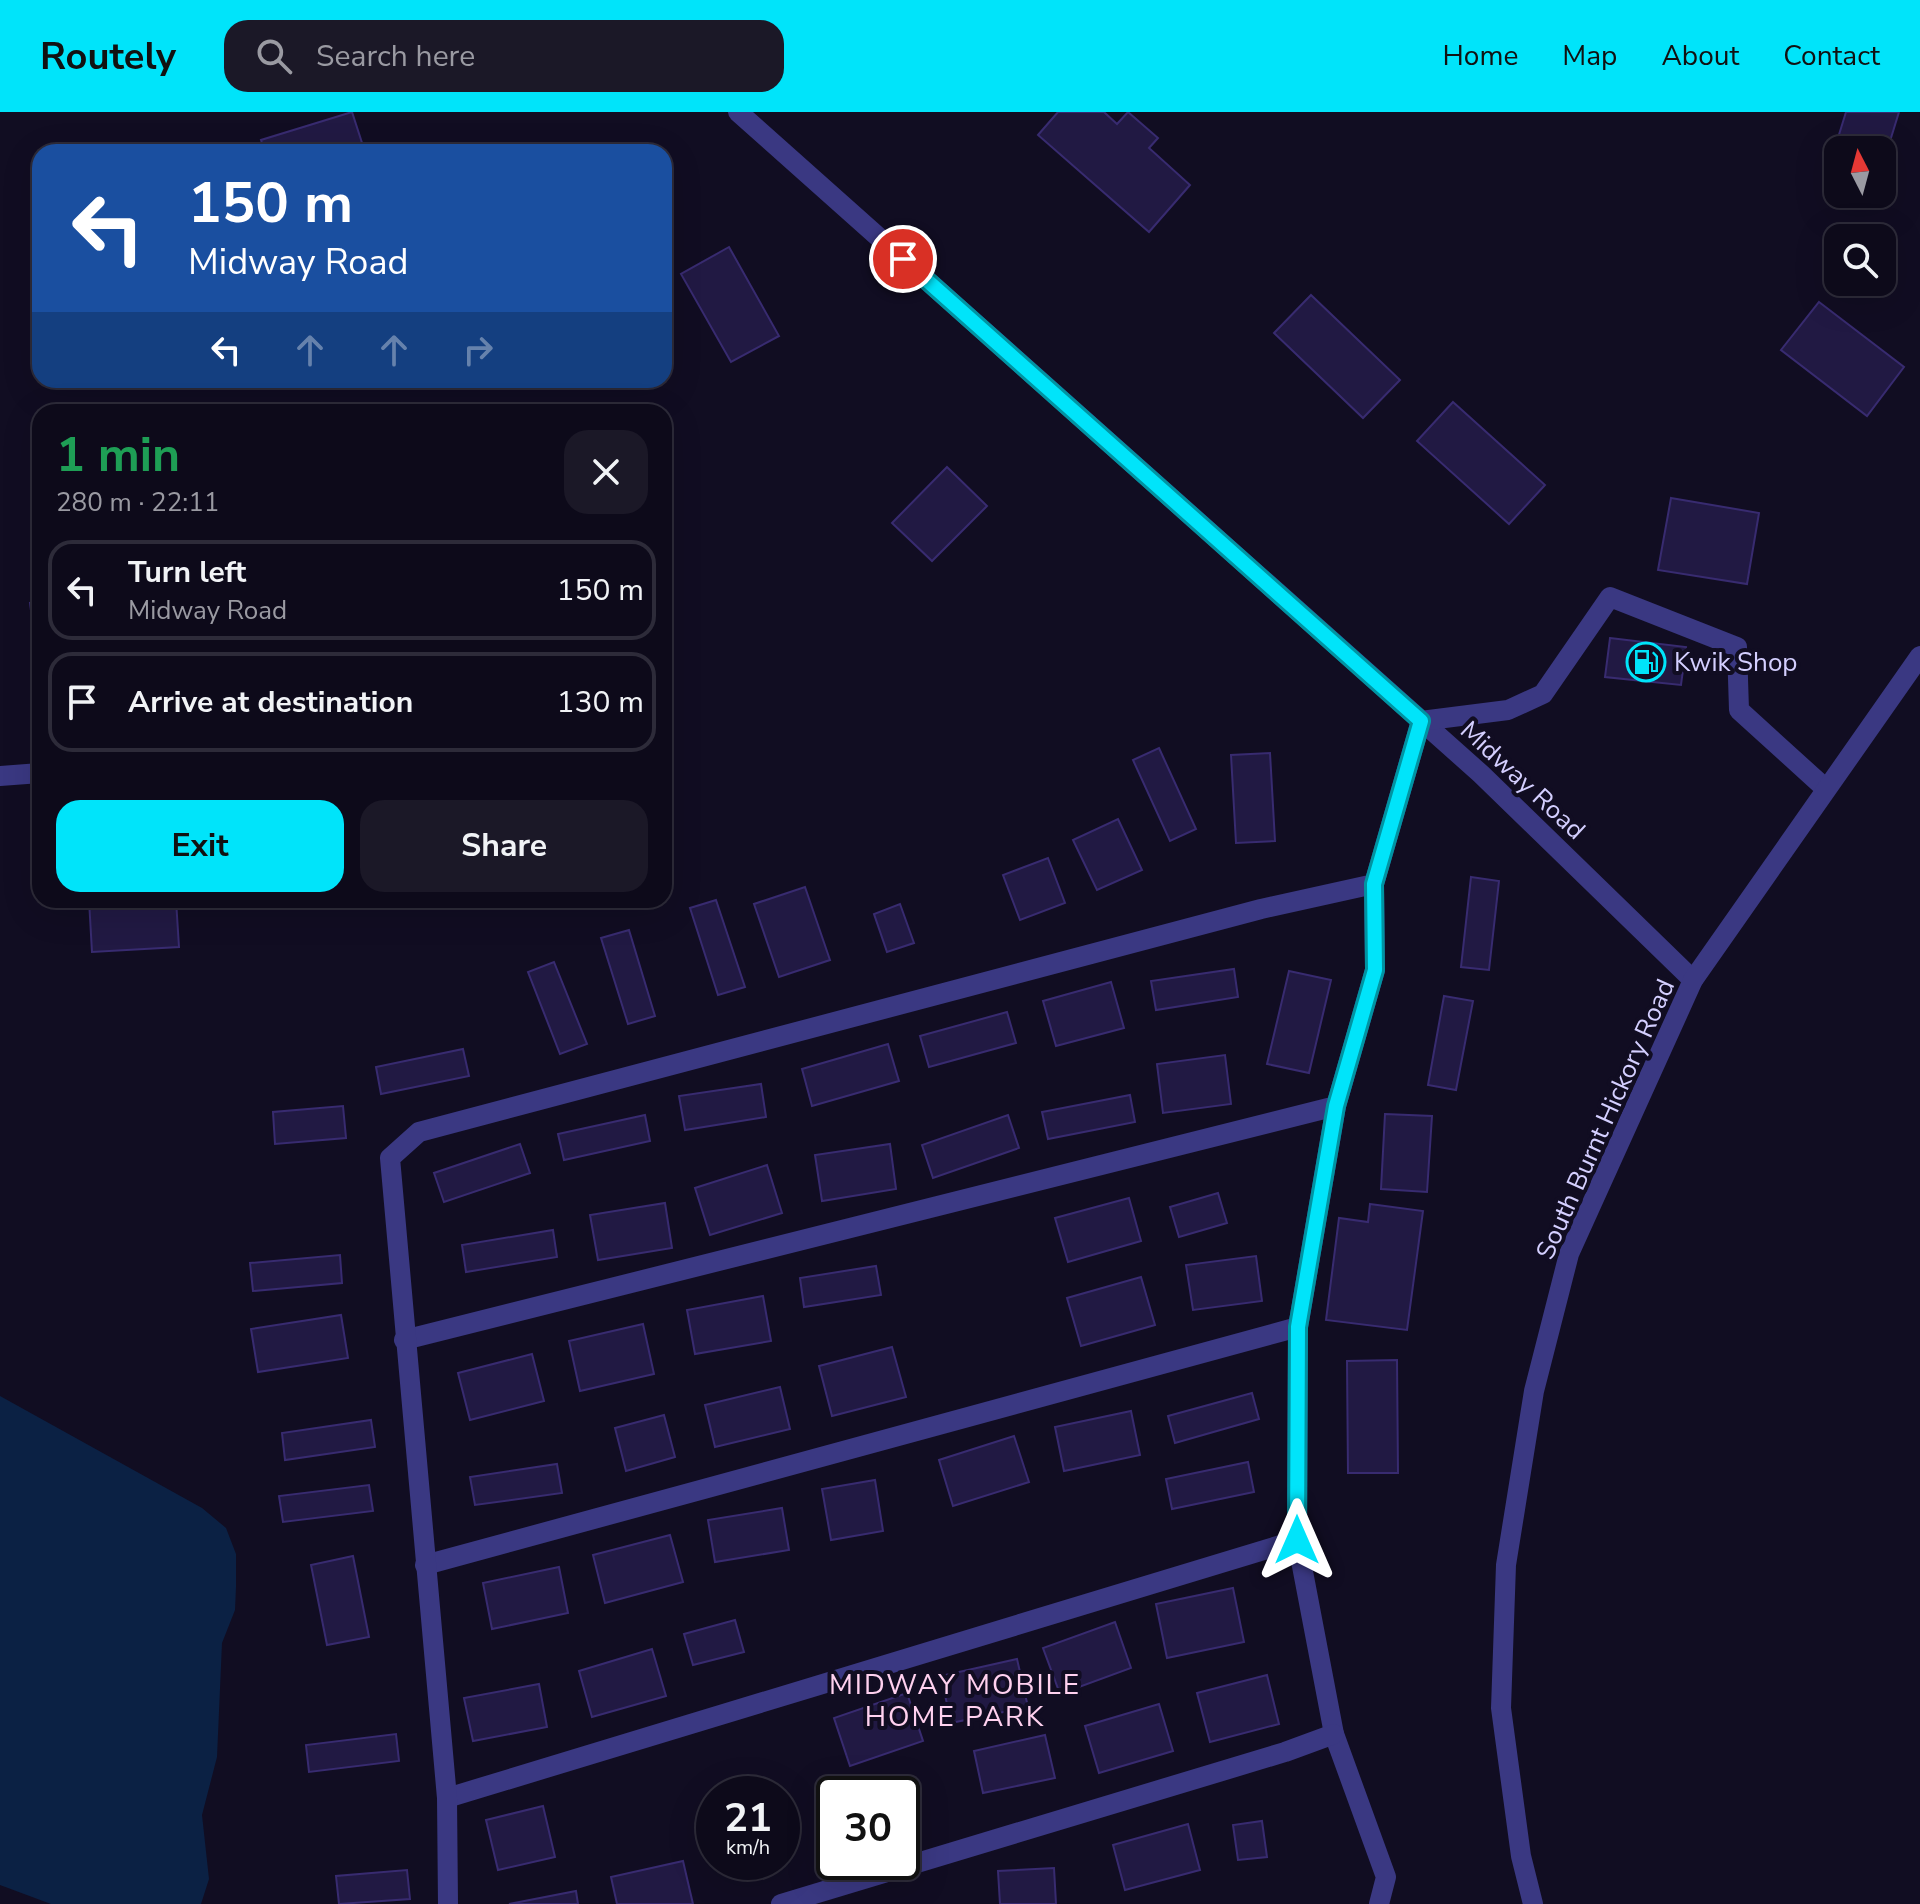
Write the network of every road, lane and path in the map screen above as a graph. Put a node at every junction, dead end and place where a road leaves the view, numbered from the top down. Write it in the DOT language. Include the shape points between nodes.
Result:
graph roads {
  1 [pos="738,112"];
  2 [pos="1920,656"];
  3 [pos="1421,721"];
  4 [pos="32,774"];
  5 [pos="0,776"];
  6 [pos="1826,789"];
  7 [pos="1374,884"];
  8 [pos="1693,980"];
  9 [pos="1336,1106"];
  10 [pos="1298,1327"];
  11 [pos="404,1340"];
  12 [pos="1297,1540"];
  13 [pos="425,1565"];
  14 [pos="1334,1734"];
  15 [pos="447,1798"];
  16 [pos="448,1904"];
  17 [pos="781,1904"];
  18 [pos="1379,1904"];
  19 [pos="1533,1904"];
  1 -- 3 [label="street, Midway Road"];
  2 -- 6 [label="street, South Burnt Hickory Road"];
  3 -- 6 [label="street" via="1508,710 1543,694 1610,597 1737,647 1739,710"];
  3 -- 7 [label="street"];
  3 -- 8 [label="street, Midway Road"];
  4 -- 5 [label="street"];
  6 -- 8 [label="street, South Burnt Hickory Road"];
  7 -- 9 [label="street" via="1375,970"];
  7 -- 11 [label="street" via="1261,909 419,1132 390,1158"];
  8 -- 19 [label="street, South Burnt Hickory Road" via="1569,1254 1534,1391 1506,1565 1501,1708 1521,1856"];
  9 -- 10 [label="street"];
  9 -- 11 [label="street"];
  10 -- 12 [label="street"];
  10 -- 13 [label="street"];
  11 -- 13 [label="street"];
  12 -- 14 [label="street"];
  12 -- 15 [label="street"];
  13 -- 15 [label="street"];
  14 -- 17 [label="street"];
  14 -- 18 [label="street" via="1386,1877"];
  15 -- 16 [label="street"];
}
